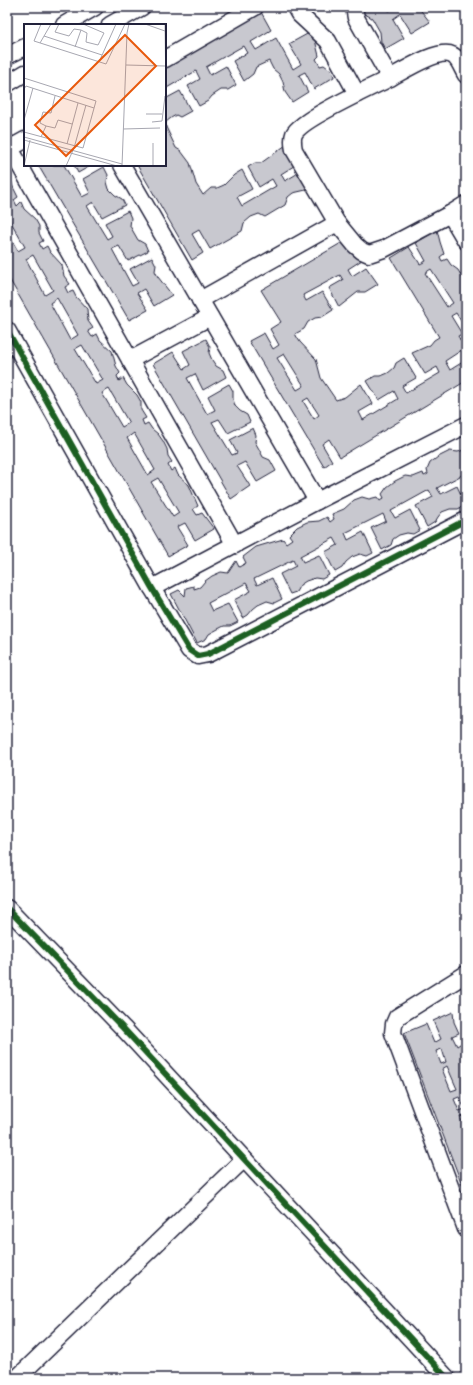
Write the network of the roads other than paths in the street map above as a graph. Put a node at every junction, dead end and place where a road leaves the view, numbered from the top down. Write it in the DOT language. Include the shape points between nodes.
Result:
graph roads {
  1 [pos="95,7"];
  2 [pos="142,7"];
  3 [pos="255,7"];
  4 [pos="295,7"];
  5 [pos="354,7"];
  6 [pos="66,24"];
  7 [pos="112,24"];
  8 [pos="24,48"];
  9 [pos="7,56"];
  10 [pos="166,58"];
  11 [pos="24,75"];
  12 [pos="466,75"];
  13 [pos="390,78"];
  14 [pos="7,84"];
  15 [pos="357,94"];
  16 [pos="24,140"];
  17 [pos="8,147"];
  18 [pos="123,166"];
  19 [pos="466,204"];
  20 [pos="450,214"];
  21 [pos="337,223"];
  22 [pos="466,241"];
  23 [pos="200,300"];
  24 [pos="210,317"];
  25 [pos="7,330"];
  26 [pos="130,360"];
  27 [pos="466,425"];
  28 [pos="317,501"];
  29 [pos="466,520"];
  30 [pos="235,545"];
  31 [pos="152,588"];
  32 [pos="7,908"];
  33 [pos="466,974"];
  34 [pos="244,1159"];
  35 [pos="466,1229"];
  36 [pos="17,1378"];
  37 [pos="447,1378"];
  1 -- 6 [label="street"];
  2 -- 7 [label="street"];
  3 -- 10 [label="street"];
  4 -- 15 [label="street" via="299,14 328,41"];
  5 -- 13 [label="street" via="356,18"];
  8 -- 9 [label="street"];
  11 -- 14 [label="street"];
  12 -- 13 [label="street" via="456,58 444,53 426,59"];
  13 -- 15 [label="street"];
  15 -- 21 [label="street" via="299,128 292,143"];
  16 -- 17 [label="street"];
  17 -- 26 [label="street"];
  18 -- 23 [label="street"];
  19 -- 20 [label="street"];
  20 -- 21 [label="street" via="384,249 369,254 355,245"];
  20 -- 22 [label="street"];
  21 -- 23 [label="street"];
  23 -- 24 [label="street"];
  24 -- 26 [label="street"];
  24 -- 28 [label="street"];
  25 -- 31 [label="street"];
  26 -- 30 [label="street"];
  27 -- 28 [label="street"];
  28 -- 30 [label="street"];
  29 -- 31 [label="street" via="208,654 198,656 189,650"];
  30 -- 31 [label="street"];
  32 -- 34 [label="street"];
  33 -- 35 [label="street" via="397,1016 393,1029"];
  34 -- 36 [label="street"];
  34 -- 37 [label="street"];
}
